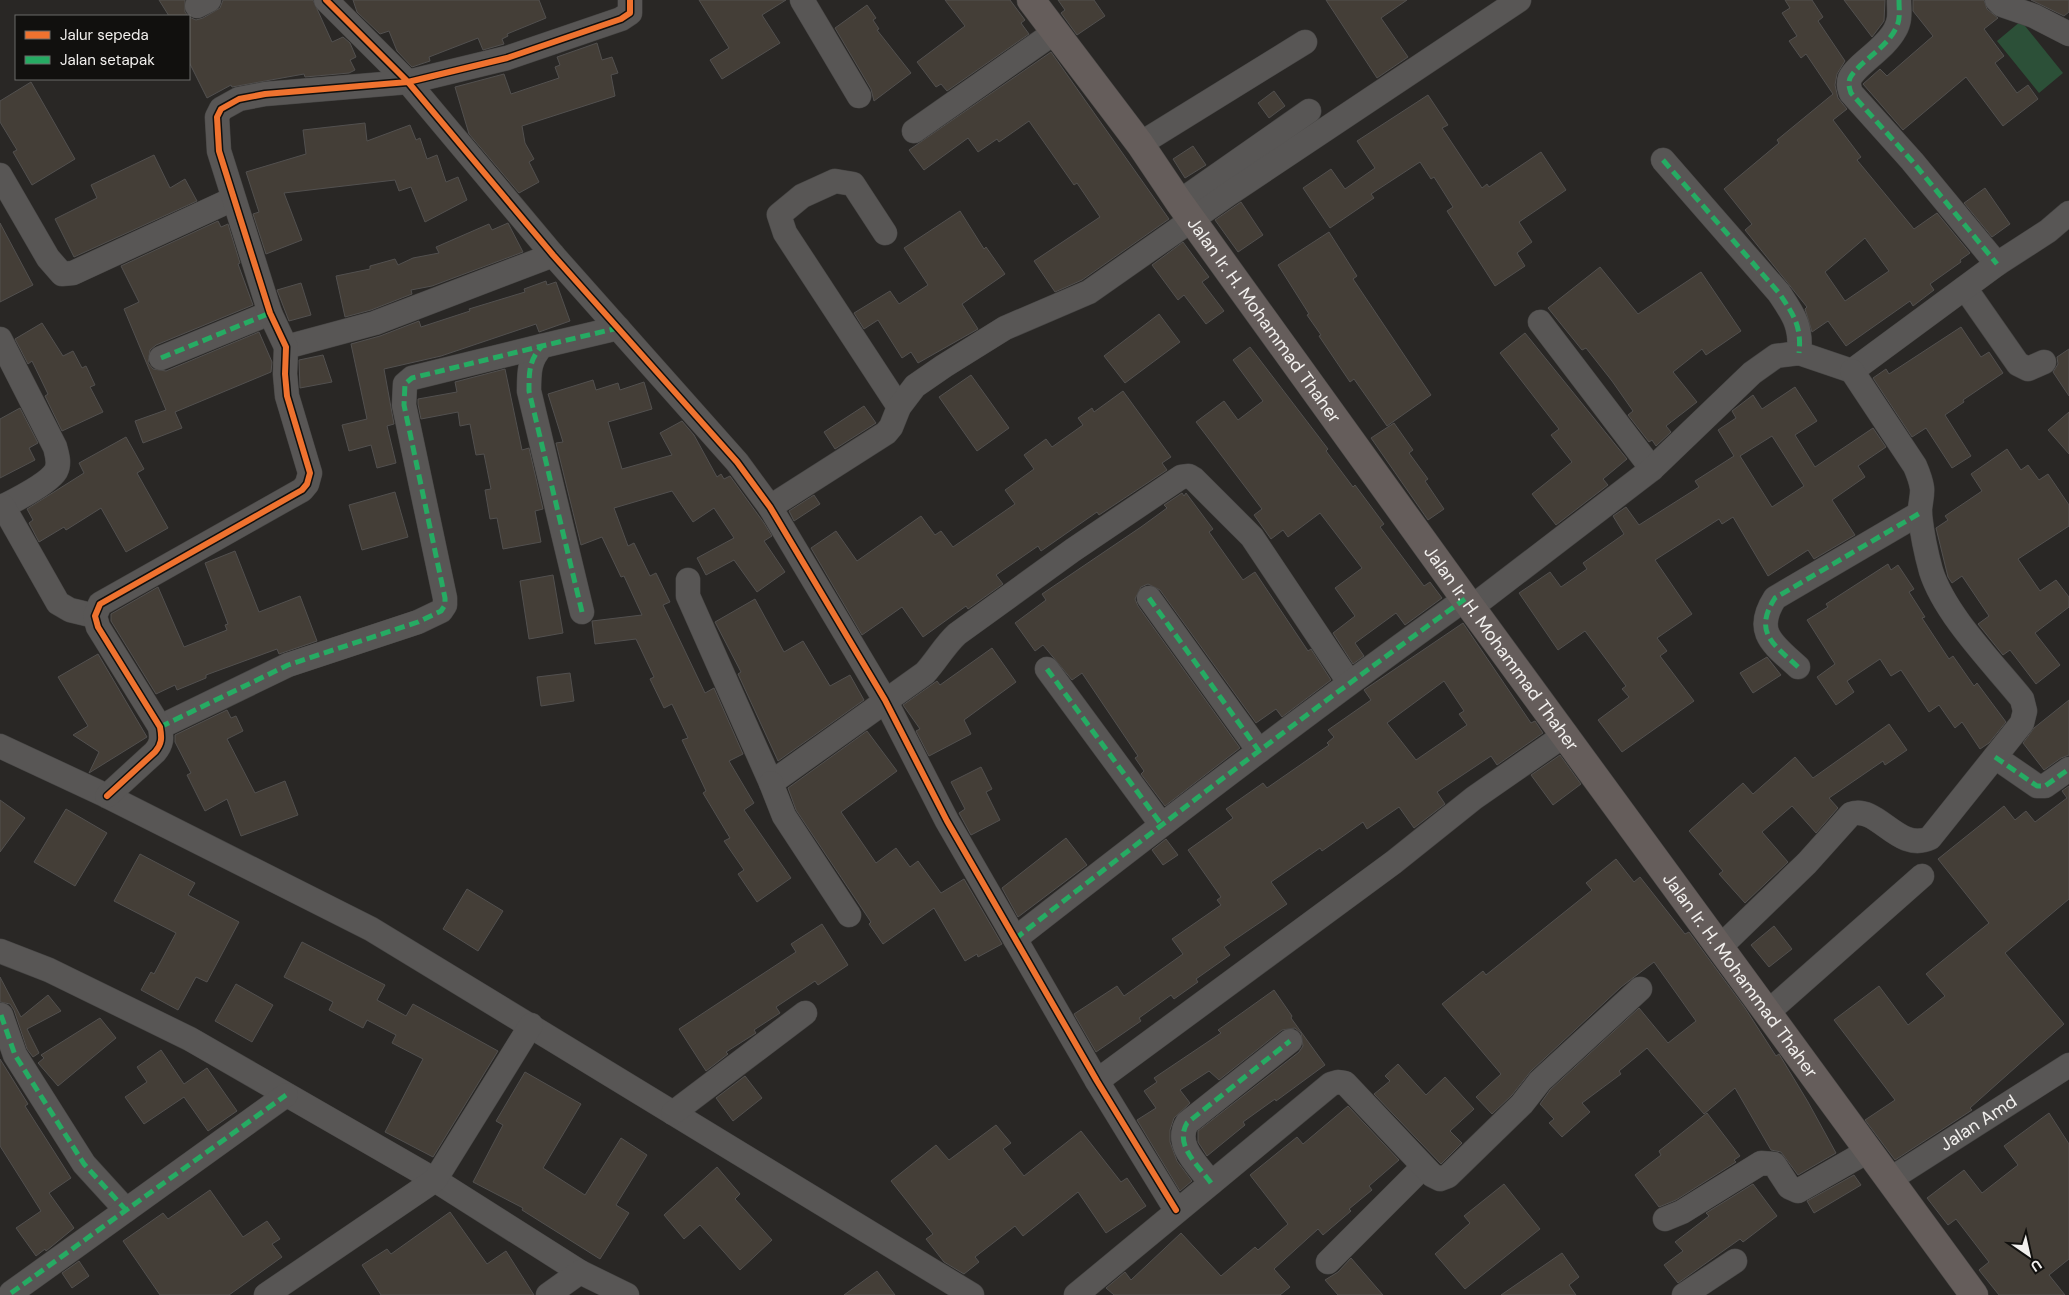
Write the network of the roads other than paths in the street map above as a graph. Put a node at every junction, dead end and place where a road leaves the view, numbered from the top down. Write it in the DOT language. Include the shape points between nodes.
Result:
graph roads {
  1 [pos="326,0"];
  2 [pos="630,0"];
  3 [pos="802,0"];
  4 [pos="1031,0"];
  5 [pos="1519,0"];
  6 [pos="1899,0"];
  7 [pos="1997,0"];
  8 [pos="1491,8"];
  9 [pos="1055,32"];
  10 [pos="2069,34"];
  11 [pos="1305,42"];
  12 [pos="408,82"];
  13 [pos="859,96"];
  14 [pos="1309,111"];
  15 [pos="914,131"];
  16 [pos="1140,144"];
  17 [pos="1663,160"];
  18 [pos="0,175"];
  19 [pos="233,199"];
  20 [pos="1186,211"];
  21 [pos="2069,213"];
  22 [pos="885,233"];
  23 [pos="553,255"];
  24 [pos="1997,264"];
  25 [pos="1965,288"];
  26 [pos="270,313"];
  27 [pos="1540,322"];
  28 [pos="618,328"];
  29 [pos="0,339"];
  30 [pos="542,346"];
  31 [pos="286,347"];
  32 [pos="1799,352"];
  33 [pos="161,358"];
  34 [pos="2044,362"];
  35 [pos="1852,370"];
  36 [pos="899,407"];
  37 [pos="1652,469"];
  38 [pos="770,506"];
  39 [pos="2,507"];
  40 [pos="1920,513"];
  41 [pos="688,580"];
  42 [pos="1149,598"];
  43 [pos="1469,603"];
  44 [pos="582,612"];
  45 [pos="95,616"];
  46 [pos="1798,667"];
  47 [pos="1047,669"];
  48 [pos="1349,682"];
  49 [pos="885,700"];
  50 [pos="160,727"];
  51 [pos="1566,734"];
  52 [pos="0,746"];
  53 [pos="1258,751"];
  54 [pos="1995,757"];
  55 [pos="2069,769"];
  56 [pos="771,783"];
  57 [pos="107,796"];
  58 [pos="1161,824"];
  59 [pos="1922,876"];
  60 [pos="849,915"];
  61 [pos="1015,939"];
  62 [pos="1720,947"];
  63 [pos="0,951"];
  64 [pos="1640,989"];
  65 [pos="805,1013"];
  66 [pos="1767,1013"];
  67 [pos="1,1015"];
  68 [pos="531,1025"];
  69 [pos="1290,1041"];
  70 [pos="2069,1065"];
  71 [pos="1097,1082"];
  72 [pos="286,1095"];
  73 [pos="673,1113"];
  74 [pos="1868,1151"];
  75 [pos="1424,1167"];
  76 [pos="435,1180"];
  77 [pos="1889,1180"];
  78 [pos="1211,1183"];
  79 [pos="126,1210"];
  80 [pos="1176,1210"];
  81 [pos="1666,1219"];
  82 [pos="1735,1261"];
  83 [pos="1328,1262"];
  84 [pos="580,1272"];
  85 [pos="11,1293"];
  86 [pos="266,1295"];
  87 [pos="548,1295"];
  88 [pos="627,1295"];
  89 [pos="972,1295"];
  90 [pos="1076,1295"];
  91 [pos="1684,1295"];
  92 [pos="1974,1295"];
  1 -- 12 [label="street"];
  2 -- 12 [label="street" via="630,13 621,19 506,58"];
  3 -- 13 [label="street"];
  4 -- 9 [label="main road, Jalan Ir. H. Mohammad Thaher"];
  5 -- 8 [label="street"];
  6 -- 24 [label="street" via="1900,17 1896,29 1886,45 1851,76 1848,85 1851,93 1912,160"];
  7 -- 10 [label="street"];
  8 -- 20 [label="street"];
  9 -- 15 [label="street"];
  9 -- 16 [label="main road, Jalan Ir. H. Mohammad Thaher"];
  11 -- 16 [label="street"];
  12 -- 19 [label="street" via="265,94 239,99 221,109 217,117 219,151"];
  12 -- 23 [label="street"];
  14 -- 20 [label="street"];
  16 -- 20 [label="main road, Jalan Ir. H. Mohammad Thaher"];
  17 -- 32 [label="street" via="1780,293 1801,334"];
  18 -- 19 [label="street" via="48,258 62,274 72,273"];
  19 -- 26 [label="street"];
  20 -- 36 [label="street" via="1089,292 1005,328 915,386"];
  20 -- 43 [label="main road, Jalan Ir. H. Mohammad Thaher"];
  21 -- 24 [label="street" via="2048,231"];
  22 -- 36 [label="street" via="853,184 835,181 802,196 779,215 785,233"];
  23 -- 28 [label="street"];
  23 -- 31 [label="street" via="375,323"];
  24 -- 25 [label="street"];
  25 -- 34 [label="street" via="2018,364 2028,369"];
  25 -- 35 [label="street"];
  26 -- 31 [label="street"];
  26 -- 33 [label="street"];
  27 -- 37 [label="street"];
  28 -- 30 [label="street"];
  28 -- 38 [label="street" via="737,462"];
  29 -- 39 [label="street" via="58,459 57,470 48,479"];
  30 -- 44 [label="street" via="531,360 528,391"];
  30 -- 50 [label="street" via="412,378 406,384 404,405 445,598 441,611 418,622 288,665"];
  31 -- 45 [label="street" via="287,396 310,473 308,484 110,597 100,604"];
  32 -- 35 [label="street"];
  32 -- 37 [label="street" via="1776,356 1752,373"];
  35 -- 40 [label="street" via="1915,466 1922,488"];
  36 -- 38 [label="street" via="886,433"];
  37 -- 43 [label="street"];
  38 -- 49 [label="street"];
  39 -- 45 [label="street" via="58,603 70,610"];
  40 -- 46 [label="street" via="1775,598 1766,612 1771,642"];
  40 -- 54 [label="street" via="1930,564 1940,592 2022,699 2025,711 2022,723"];
  41 -- 56 [label="street" via="688,596"];
  42 -- 53 [label="street"];
  43 -- 48 [label="street"];
  43 -- 51 [label="main road, Jalan Ir. H. Mohammad Thaher"];
  45 -- 50 [label="street" via="103,639"];
  47 -- 58 [label="street"];
  48 -- 49 [label="street" via="1252,537 1189,476 1172,482 957,634 943,647 925,673"];
  48 -- 53 [label="street"];
  49 -- 56 [label="street"];
  49 -- 61 [label="street" via="947,821"];
  50 -- 57 [label="street" via="160,746"];
  51 -- 62 [label="main road, Jalan Ir. H. Mohammad Thaher"];
  51 -- 71 [label="street" via="1474,798 1394,862"];
  52 -- 57 [label="street"];
  53 -- 58 [label="street"];
  54 -- 55 [label="street" via="2037,786 2045,786"];
  54 -- 62 [label="street" via="1930,838 1922,842 1910,842 1862,813 1851,814"];
  56 -- 60 [label="street" via="784,816"];
  57 -- 68 [label="street" via="371,929"];
  58 -- 61 [label="street"];
  59 -- 66 [label="street"];
  61 -- 71 [label="street"];
  62 -- 66 [label="main road, Jalan Ir. H. Mohammad Thaher"];
  63 -- 72 [label="street" via="49,970 190,1039"];
  64 -- 75 [label="street" via="1540,1081 1522,1104 1448,1176 1440,1179 1432,1176"];
  65 -- 73 [label="street"];
  66 -- 74 [label="main road, Jalan Ir. H. Mohammad Thaher"];
  67 -- 79 [label="street" via="14,1055 84,1164"];
  68 -- 73 [label="street"];
  68 -- 76 [label="street"];
  69 -- 78 [label="street" via="1188,1123 1183,1131 1183,1143"];
  70 -- 77 [label="street, Jalan Amd"];
  71 -- 80 [label="street"];
  72 -- 76 [label="street"];
  72 -- 79 [label="street"];
  73 -- 89 [label="street"];
  74 -- 77 [label="main road, Jalan Ir. H. Mohammad Thaher"];
  74 -- 81 [label="street" via="1798,1191 1788,1187 1774,1164 1761,1163"];
  75 -- 78 [label="street" via="1345,1083 1338,1082 1330,1084"];
  75 -- 83 [label="street"];
  76 -- 84 [label="street"];
  76 -- 86 [label="street"];
  77 -- 92 [label="main road, Jalan Ir. H. Mohammad Thaher"];
  78 -- 80 [label="street"];
  79 -- 85 [label="street"];
  80 -- 90 [label="street"];
  82 -- 91 [label="street"];
  84 -- 87 [label="street"];
  84 -- 88 [label="street"];
}
